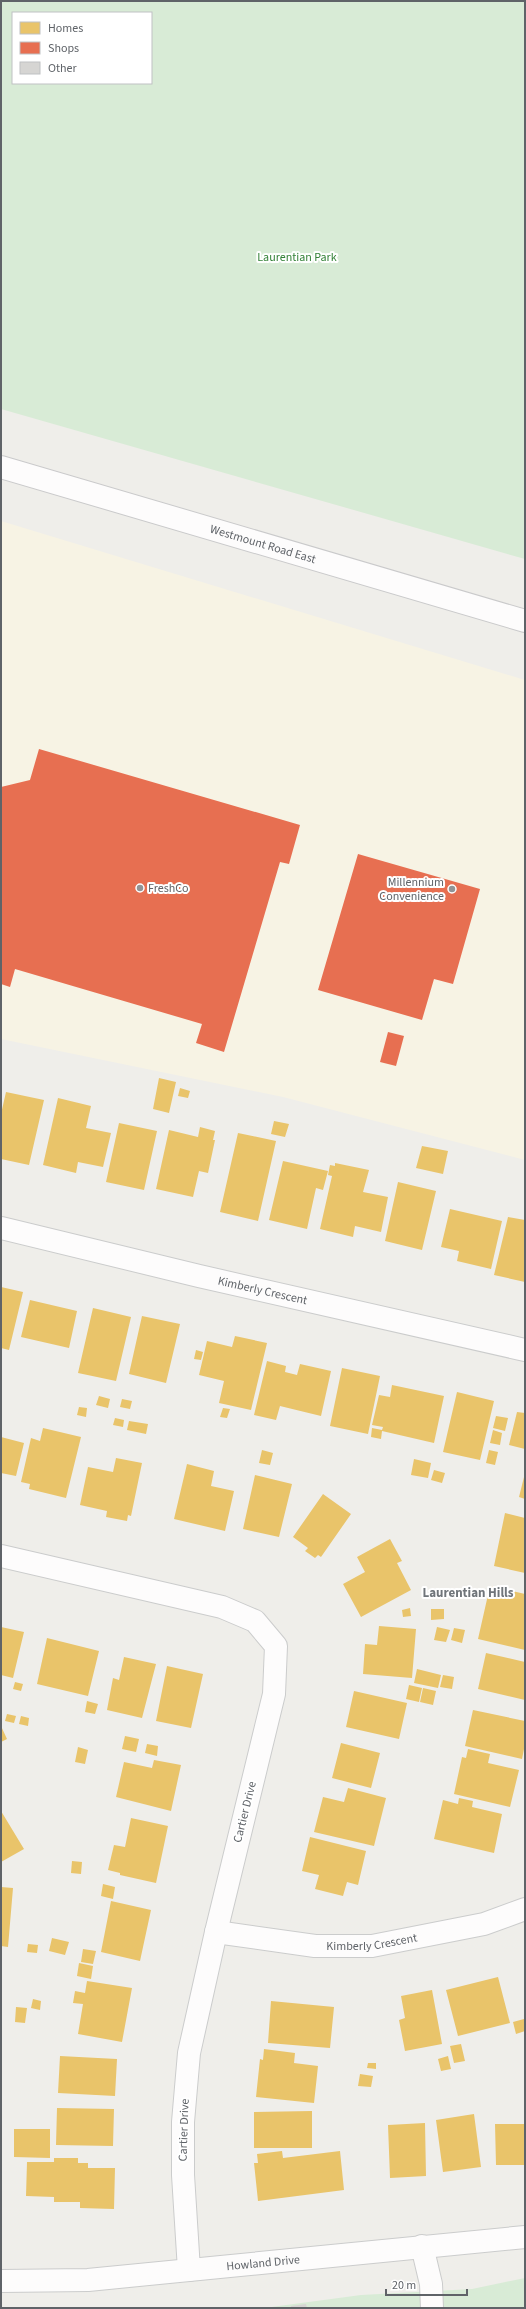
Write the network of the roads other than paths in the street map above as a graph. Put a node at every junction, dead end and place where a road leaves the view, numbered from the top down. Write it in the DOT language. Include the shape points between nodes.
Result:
graph roads {
  1 [pos="1,467"];
  2 [pos="525,621"];
  3 [pos="1,1228"];
  4 [pos="525,1350"];
  5 [pos="1,1556"];
  6 [pos="525,1909"];
  7 [pos="216,1932"];
  8 [pos="525,2237"];
  9 [pos="422,2246"];
  10 [pos="189,2270"];
  11 [pos="1,2281"];
  12 [pos="432,2308"];
  1 -- 2 [label="street, Westmount Road East"];
  3 -- 4 [label="street, Kimberly Crescent"];
  5 -- 7 [label="street, Cartier Drive" via="222,1607 255,1621 276,1646 274,1694"];
  6 -- 7 [label="street, Kimberly Crescent" via="484,1924 372,1946 315,1946"];
  7 -- 10 [label="street, Cartier Drive" via="189,2053 183,2122 182,2175"];
  8 -- 9 [label="street, Howland Drive"];
  9 -- 10 [label="street, Howland Drive"];
  9 -- 12 [label="street" via="431,2284"];
  10 -- 11 [label="street, Howland Drive" via="88,2280"];
}
